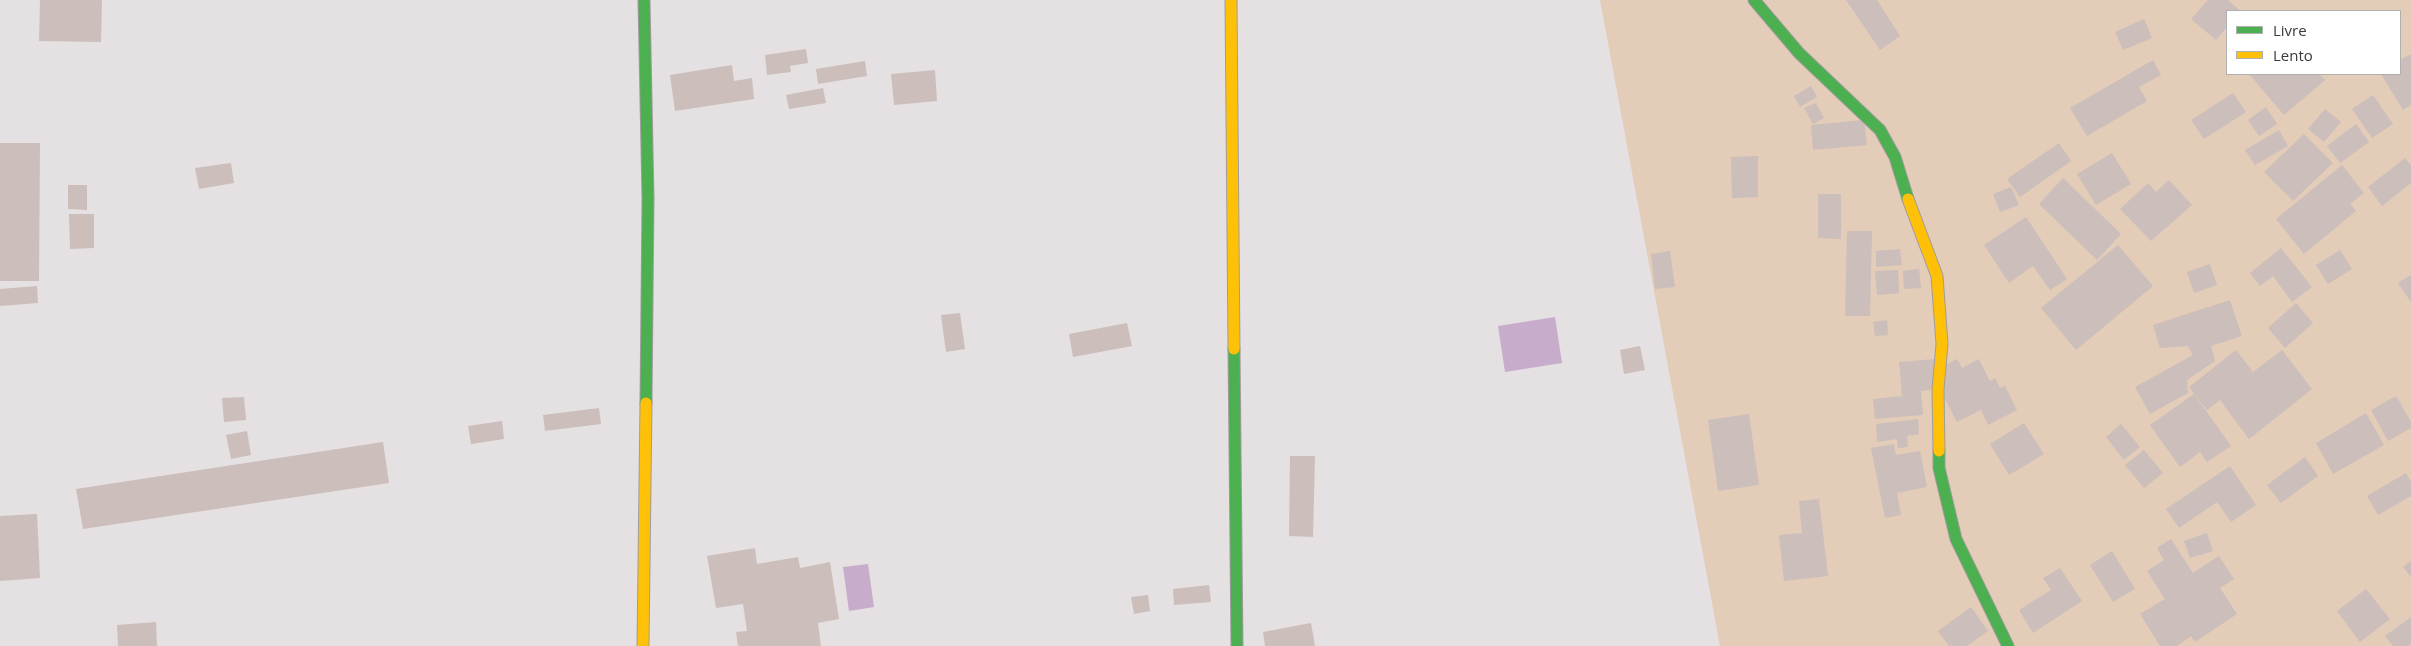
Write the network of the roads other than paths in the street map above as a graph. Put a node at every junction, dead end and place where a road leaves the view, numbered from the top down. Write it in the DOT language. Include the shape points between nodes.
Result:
graph roads {
  1 [pos="644,0"];
  2 [pos="1231,0"];
  3 [pos="1754,0"];
  4 [pos="643,646"];
  5 [pos="1237,646"];
  6 [pos="2008,646"];
  1 -- 4 [label="street" via="648,198"];
  2 -- 5 [label="street"];
  3 -- 6 [label="street" via="1799,53 1880,130 1895,157 1914,219 1937,276 1942,344 1938,389 1939,468 1956,539"];
}
